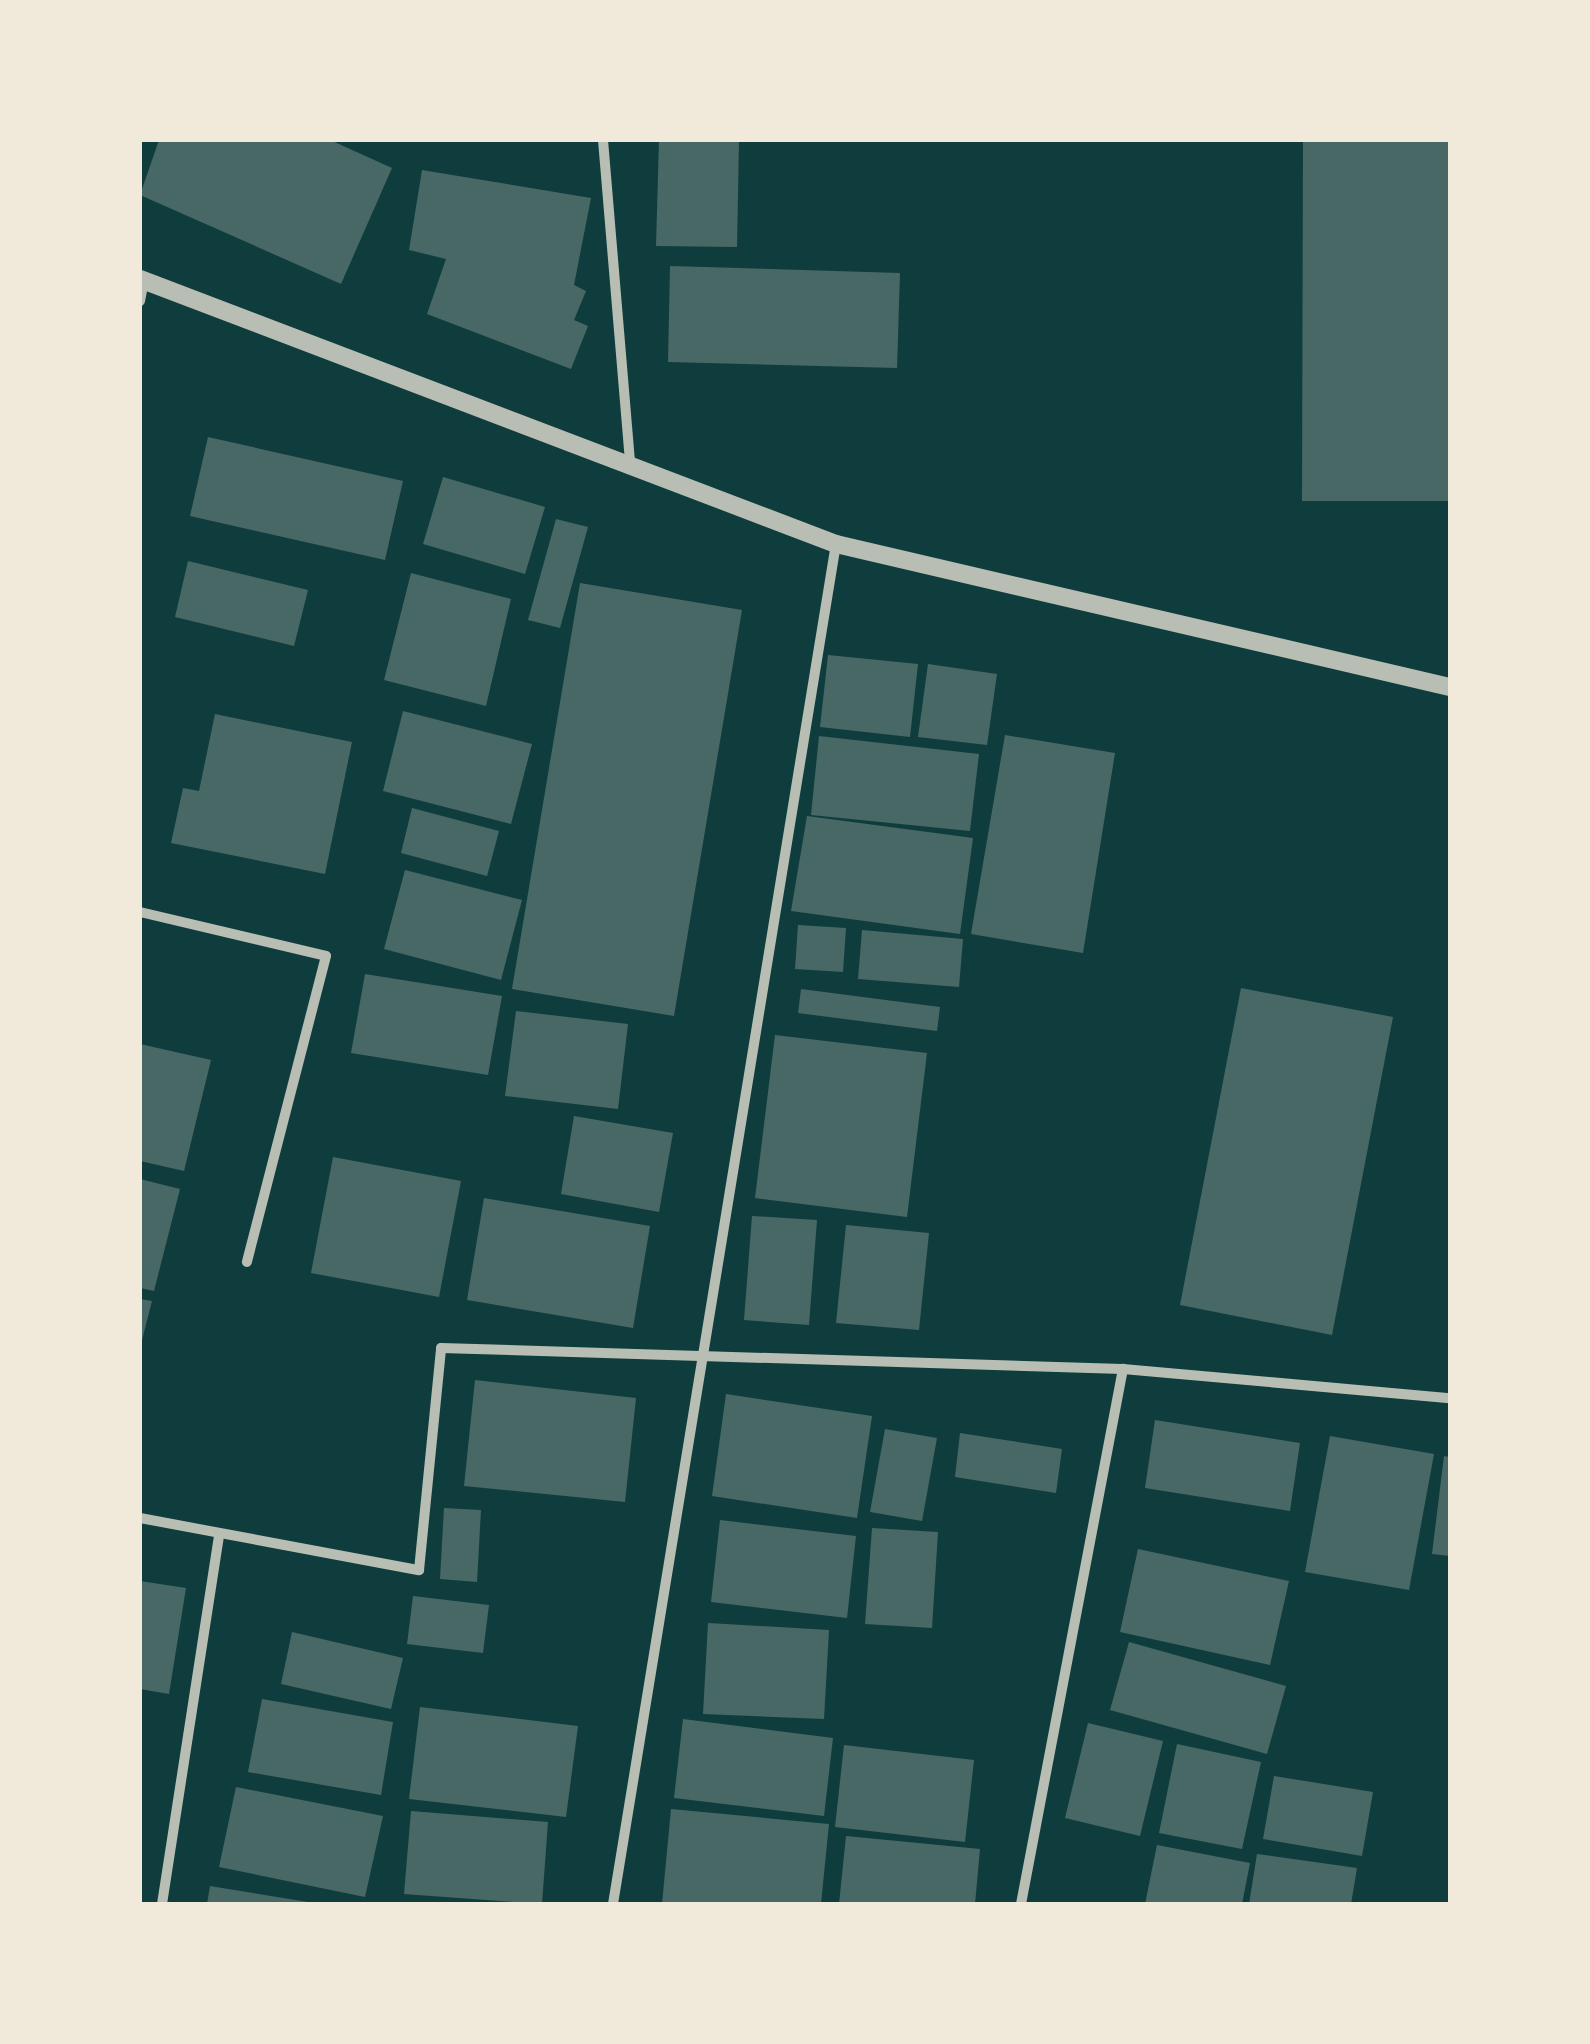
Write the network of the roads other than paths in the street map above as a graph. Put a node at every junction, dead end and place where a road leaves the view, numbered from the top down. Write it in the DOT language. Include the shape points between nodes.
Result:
graph roads {
  1 [pos="602,140"];
  2 [pos="142,280"];
  3 [pos="140,301"];
  4 [pos="630,464"];
  5 [pos="836,544"];
  6 [pos="1450,687"];
  7 [pos="140,912"];
  8 [pos="247,1262"];
  9 [pos="703,1352"];
  10 [pos="1122,1368"];
  11 [pos="1450,1398"];
  12 [pos="140,1518"];
  13 [pos="219,1534"];
  14 [pos="162,1904"];
  15 [pos="613,1904"];
  16 [pos="1021,1904"];
  1 -- 4 [label="street"];
  2 -- 3 [label="street"];
  2 -- 4 [label="street"];
  4 -- 5 [label="street"];
  5 -- 6 [label="street"];
  5 -- 9 [label="street"];
  7 -- 8 [label="street" via="326,956"];
  9 -- 10 [label="street"];
  9 -- 13 [label="street" via="441,1348 419,1570"];
  9 -- 15 [label="street"];
  10 -- 11 [label="street"];
  10 -- 16 [label="street"];
  12 -- 13 [label="street"];
  13 -- 14 [label="street"];
}
